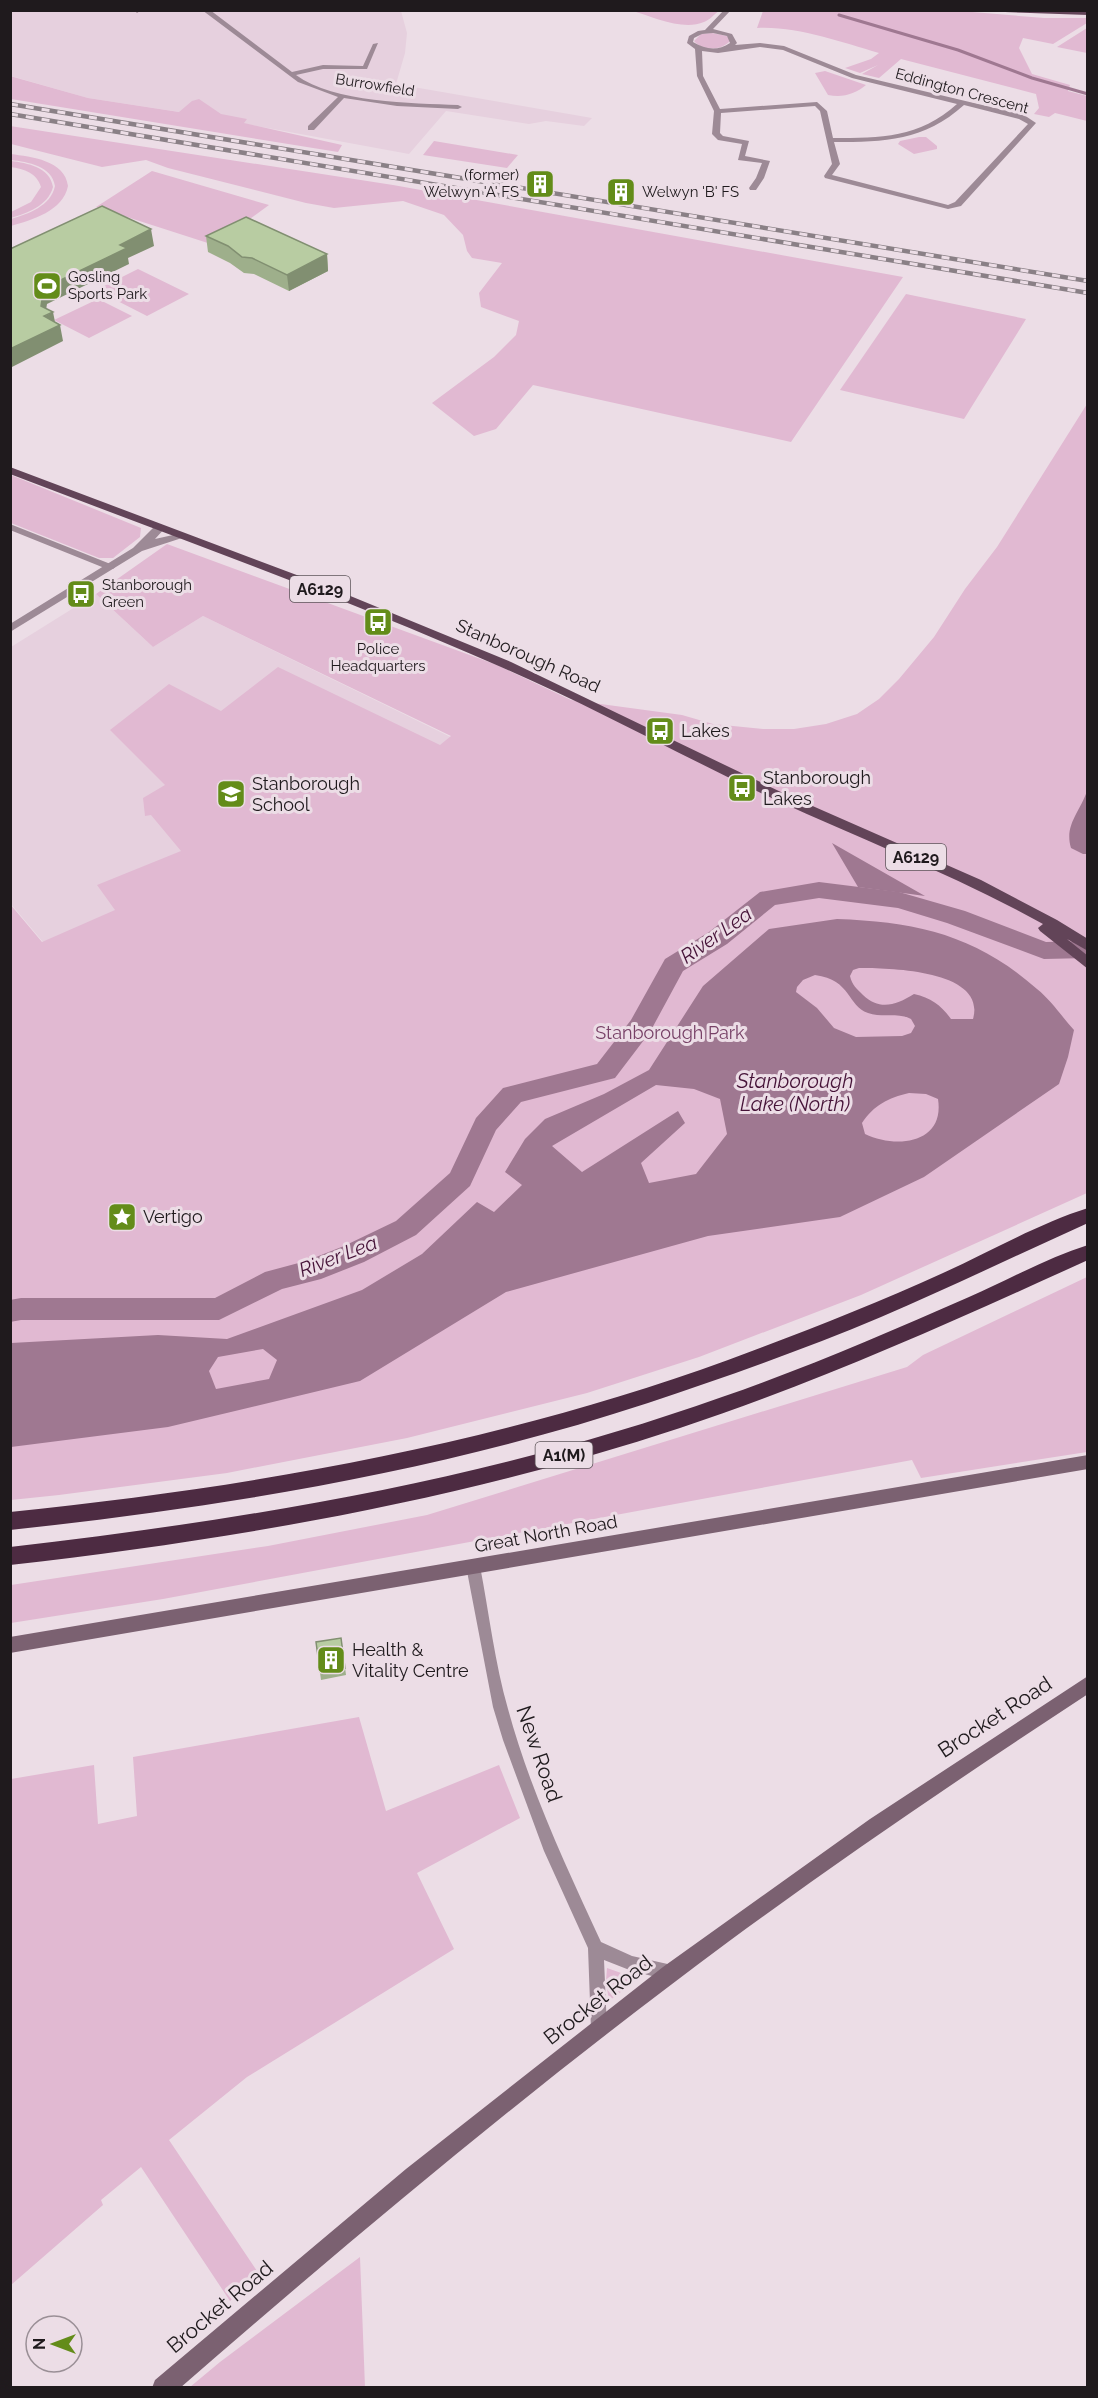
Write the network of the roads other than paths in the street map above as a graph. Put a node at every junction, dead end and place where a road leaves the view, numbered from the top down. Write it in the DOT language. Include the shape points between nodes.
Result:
graph roads {
  1 [pos="205,10"];
  2 [pos="1005,10"];
  3 [pos="726,13"];
  4 [pos="1088,13"];
  5 [pos="706,31"];
  6 [pos="731,36"];
  7 [pos="376,44"];
  8 [pos="760,45"];
  9 [pos="698,48"];
  10 [pos="725,49"];
  11 [pos="700,63"];
  12 [pos="291,74"];
  13 [pos="342,96"];
  14 [pos="962,103"];
  15 [pos="458,107"];
  16 [pos="718,111"];
  17 [pos="311,128"];
  18 [pos="830,140"];
  19 [pos="753,188"];
  20 [pos="10,470"];
  21 [pos="10,527"];
  22 [pos="160,527"];
  23 [pos="182,536"];
  24 [pos="137,550"];
  25 [pos="110,567"];
  26 [pos="10,629"];
  27 [pos="1017,905"];
  28 [pos="1088,946"];
  29 [pos="1088,964"];
  30 [pos="1088,1215"];
  31 [pos="1088,1252"];
  32 [pos="1088,1462"];
  33 [pos="10,1521"];
  34 [pos="10,1556"];
  35 [pos="473,1566"];
  36 [pos="10,1645"];
  37 [pos="1088,1684"];
  38 [pos="596,1947"];
  39 [pos="672,1973"];
  40 [pos="599,2029"];
  41 [pos="163,2388"];
  1 -- 12 [label="street, Burrowfield"];
  2 -- 4 [label="main road"];
  3 -- 5 [label="street"];
  3 -- 6 [label="street" via="724,27"];
  5 -- 6 [label="street, Eddington Crescent"];
  5 -- 9 [label="street" via="690,40"];
  6 -- 8 [label="street, Eddington Crescent"];
  6 -- 10 [label="street" via="734,43"];
  7 -- 12 [label="street" via="365,68 323,67"];
  8 -- 10 [label="street, Eddington Crescent"];
  8 -- 14 [label="street, Eddington Crescent" via="794,51 854,77"];
  9 -- 10 [label="street, Eddington Crescent"];
  9 -- 11 [label="street"];
  10 -- 11 [label="street"];
  11 -- 16 [label="street" via="700,76"];
  12 -- 13 [label="street, Burrowfield" via="311,86"];
  13 -- 15 [label="street, Burrowfield"];
  13 -- 17 [label="street"];
  14 -- 18 [label="street" via="945,120 926,130 889,139"];
  14 -- 18 [label="street, Eddington Crescent" via="1029,119 1032,123 952,207 828,176 836,164"];
  16 -- 18 [label="street, Eddington Crescent" via="817,104 823,111"];
  16 -- 19 [label="street" via="717,136 746,142 741,158 766,161"];
  20 -- 22 [label="main road, Stanborough Road / A6129"];
  21 -- 25 [label="street"];
  22 -- 23 [label="main road, Stanborough Road / A6129"];
  22 -- 24 [label="street"];
  23 -- 24 [label="street"];
  23 -- 27 [label="main road, Stanborough Road / A6129" via="507,665"];
  24 -- 25 [label="street"];
  25 -- 26 [label="street"];
  27 -- 28 [label="main road, A6129"];
  27 -- 29 [label="main road, A6129"];
  30 -- 33 [label="highway, A1(M)" via="890,1305 732,1366 615,1405 360,1470 217,1496"];
  31 -- 34 [label="highway, A1(M)" via="809,1373 559,1457 337,1509 137,1542"];
  32 -- 35 [label="main road, Great North Road"];
  35 -- 36 [label="main road, Great North Road"];
  35 -- 38 [label="street, New Road" via="510,1740 551,1851"];
  37 -- 39 [label="main road, Brocket Road" via="946,1778"];
  38 -- 39 [label="street" via="633,1965"];
  38 -- 40 [label="street, New Road"];
  39 -- 40 [label="main road, Brocket Road"];
  40 -- 41 [label="main road, Brocket Road" via="343,2235"];
}
